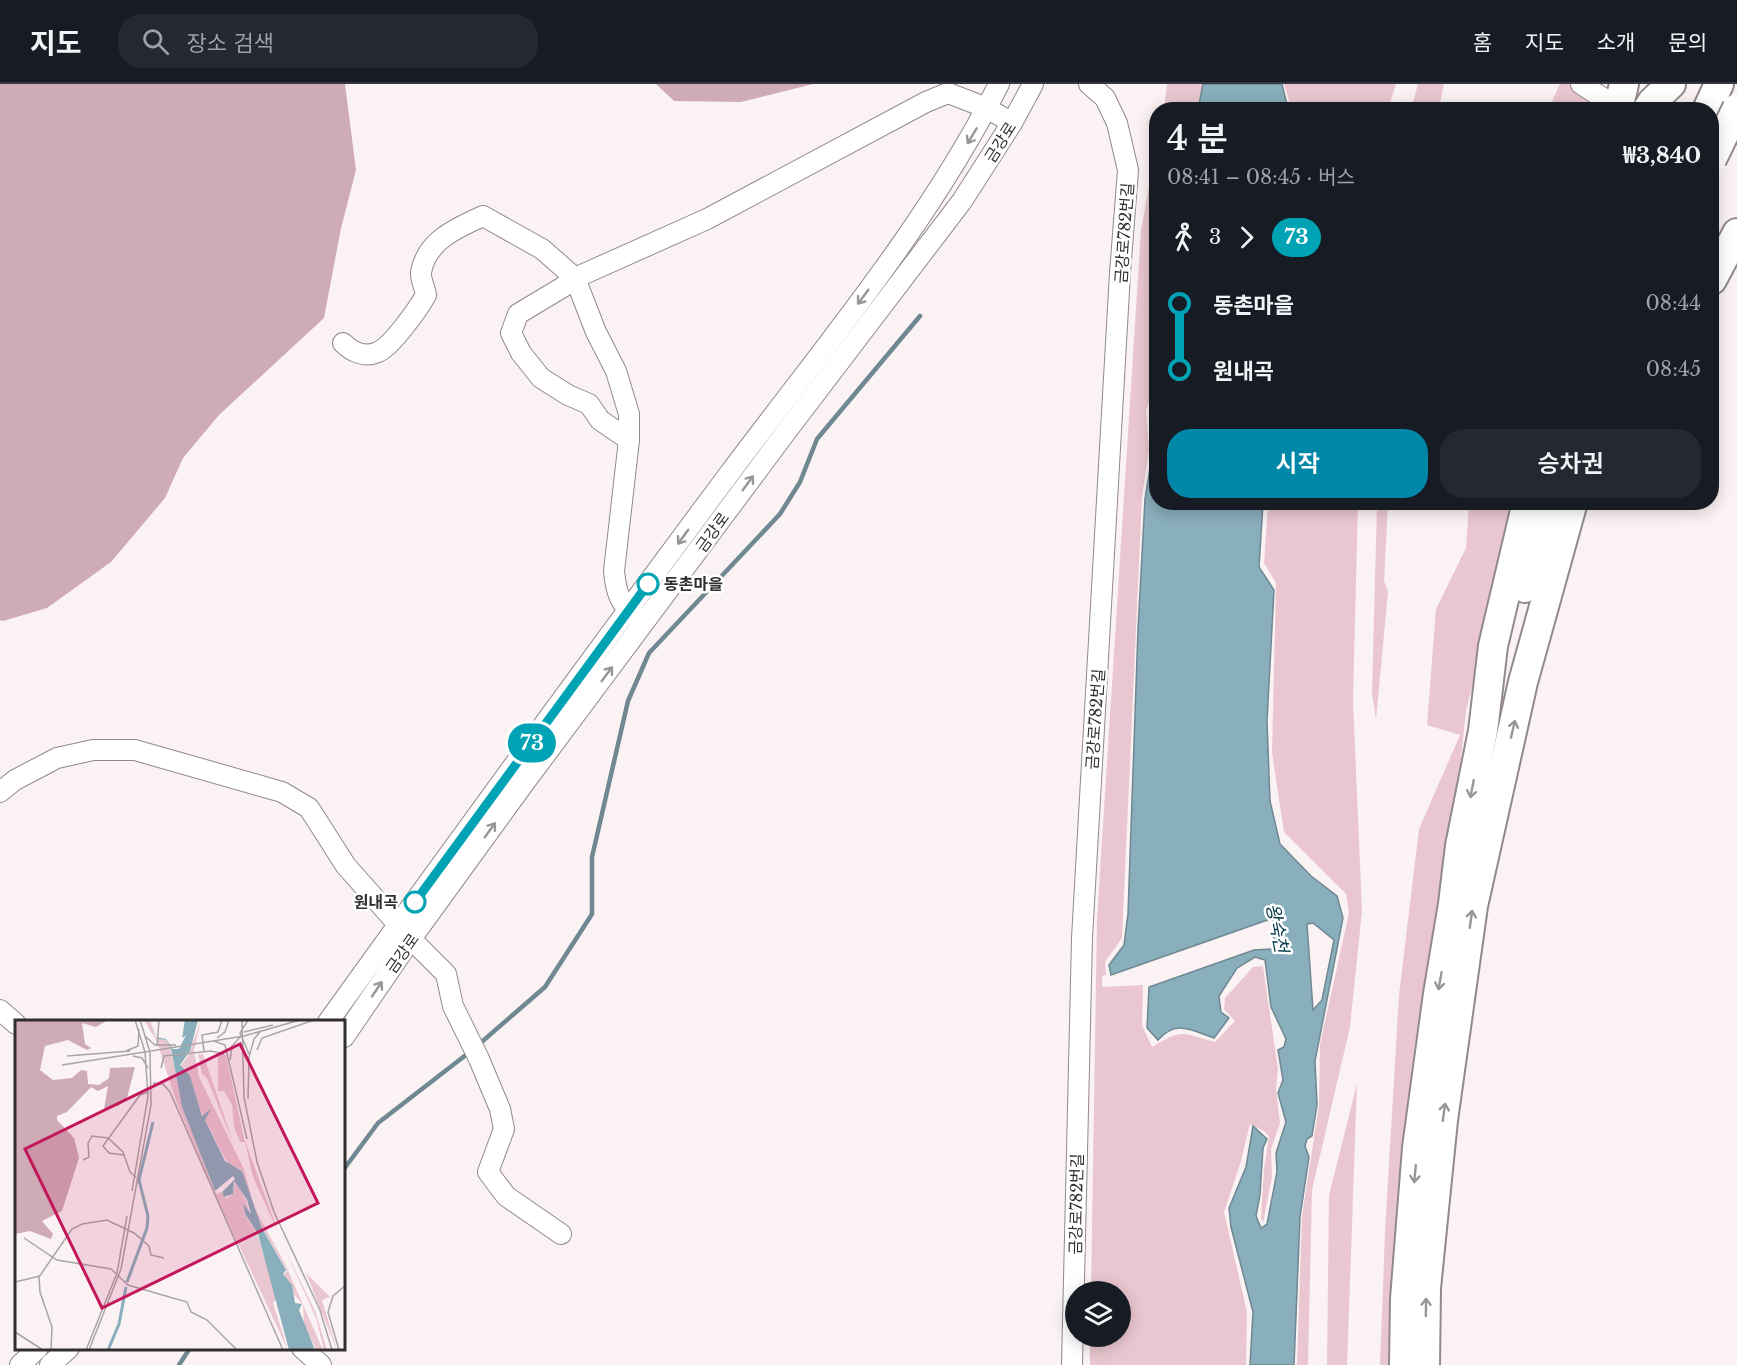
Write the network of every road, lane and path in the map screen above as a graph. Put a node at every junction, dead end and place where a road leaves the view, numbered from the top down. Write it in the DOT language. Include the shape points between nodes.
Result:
graph roads {
  1 [pos="999,84"];
  2 [pos="1033,84"];
  3 [pos="1089,84"];
  4 [pos="1581,84"];
  5 [pos="1671,84"];
  6 [pos="1719,84"];
  7 [pos="1615,97"];
  8 [pos="1652,102"];
  9 [pos="1711,102"];
  10 [pos="987,108"];
  11 [pos="1737,108"];
  12 [pos="1012,123"];
  13 [pos="1719,131"];
  14 [pos="1737,136"];
  15 [pos="1719,145"];
  16 [pos="1737,233"];
  17 [pos="1719,267"];
  18 [pos="574,278"];
  19 [pos="343,343"];
  20 [pos="629,440"];
  21 [pos="1525,510"];
  22 [pos="1549,510"];
  23 [pos="1571,510"];
  24 [pos="1591,510"];
  25 [pos="628,611"];
  26 [pos="644,624"];
  27 [pos="1523,682"];
  28 [pos="1483,731"];
  29 [pos="0,792"];
  30 [pos="404,932"];
  31 [pos="0,1010"];
  32 [pos="330,1020"];
  33 [pos="15,1023"];
  34 [pos="345,1035"];
  35 [pos="561,1234"];
  36 [pos="36,1350"];
  37 [pos="67,1350"];
  38 [pos="304,1350"];
  39 [pos="20,1365"];
  40 [pos="50,1365"];
  41 [pos="321,1365"];
  42 [pos="1072,1365"];
  43 [pos="1404,1365"];
  44 [pos="1425,1365"];
  1 -- 10 [label="street, 금강로"];
  2 -- 12 [label="street, 금강로"];
  3 -- 42 [label="street, 금강로782번길" via="1106,98 1117,123 1128,170 1082,938"];
  4 -- 7 [label="street"];
  5 -- 8 [label="highway"];
  6 -- 9 [label="highway"];
  10 -- 12 [label="street"];
  10 -- 18 [label="street" via="948,93 926,102 707,219"];
  10 -- 25 [label="street, 금강로, one-way" via="898,252"];
  11 -- 15 [label="highway, bridge"];
  26 -- 12 [label="street, 금강로, one-way" via="962,201"];
  13 -- 14 [label="street"];
  16 -- 17 [label="highway"];
  18 -- 19 [label="street" via="542,249 483,216 432,246 421,273 426,295 391,342 378,352 367,354 351,351"];
  18 -- 20 [label="street" via="616,370 629,414"];
  18 -- 20 [label="street" via="518,314 511,333 541,378 589,404 600,420"];
  20 -- 25 [label="street" via="614,571 616,591"];
  21 -- 28 [label="highway" via="1493,646"];
  22 -- 28 [label="highway"];
  23 -- 27 [label="highway"];
  24 -- 27 [label="highway"];
  25 -- 26 [label="street"];
  25 -- 30 [label="street, 금강로"];
  30 -- 26 [label="street, 금강로, one-way"];
  44 -- 27 [label="highway, one-way" via="1426,1288 1443,1120 1473,906"];
  28 -- 43 [label="highway, one-way" via="1461,846 1417,1148"];
  29 -- 30 [label="street" via="57,758 93,750 135,750 282,792 309,808 345,866"];
  30 -- 32 [label="street, 금강로"];
  34 -- 30 [label="street, 금강로, one-way"];
  30 -- 35 [label="street" via="446,974 453,1006 500,1109 504,1129 488,1172 506,1196"];
  31 -- 33 [label="street"];
  36 -- 39 [label="street"];
  37 -- 40 [label="street"];
  38 -- 41 [label="street"];
}
